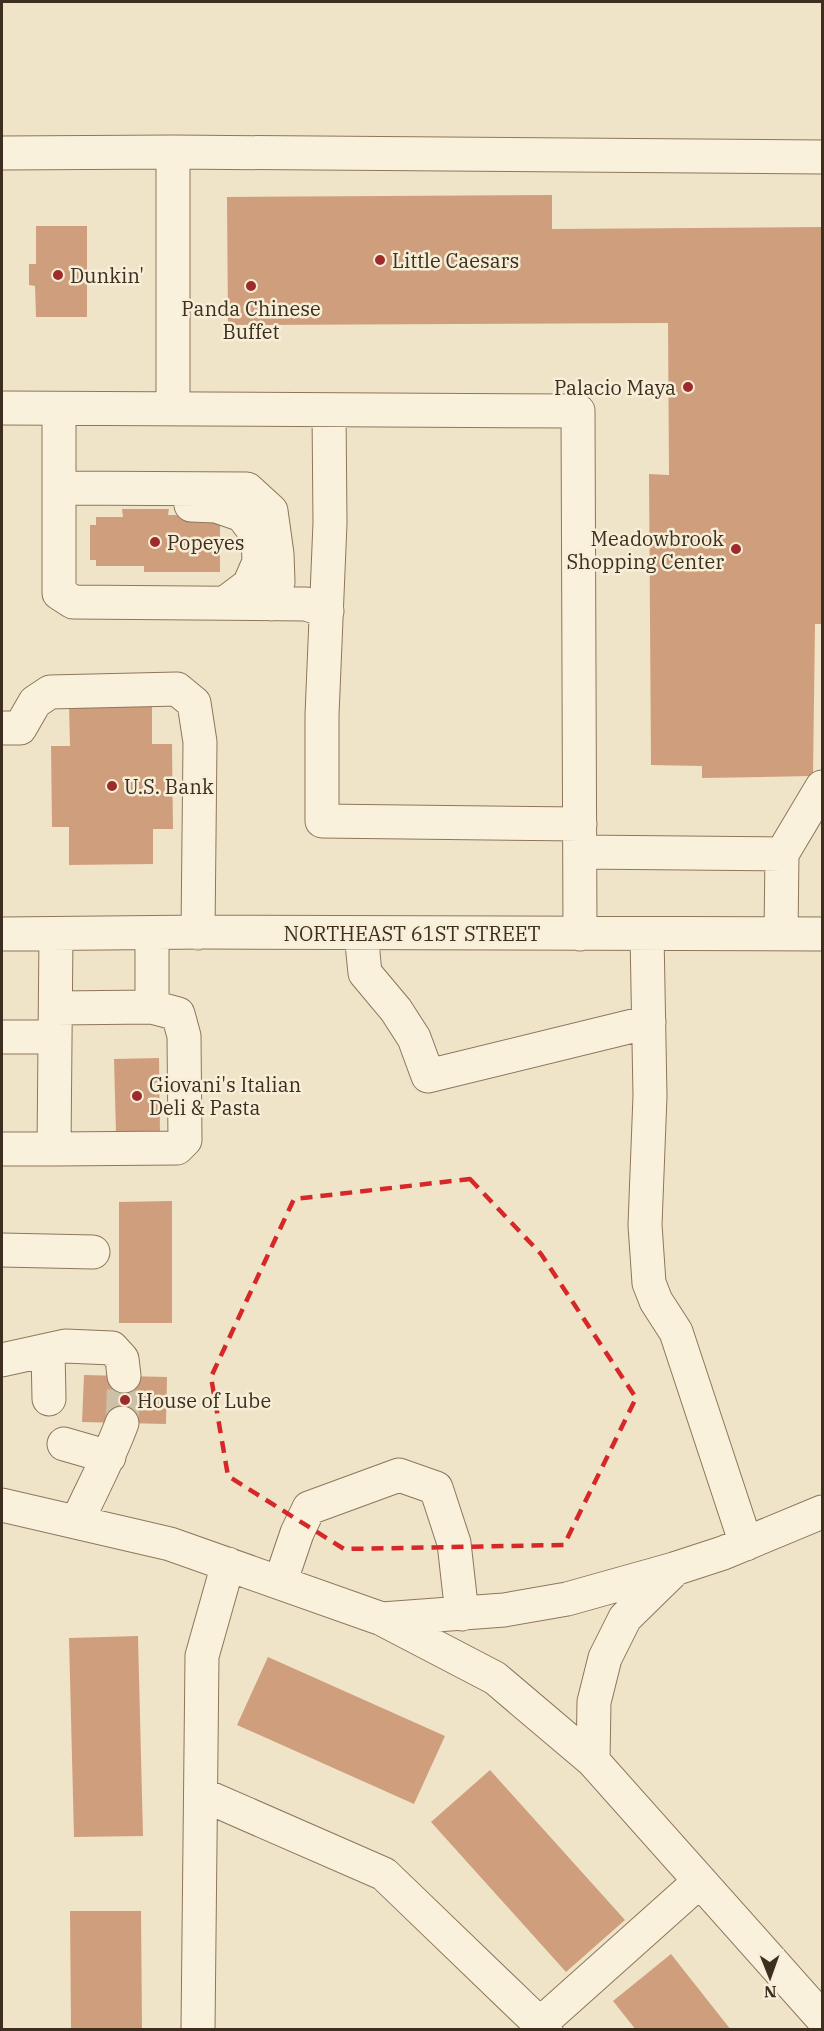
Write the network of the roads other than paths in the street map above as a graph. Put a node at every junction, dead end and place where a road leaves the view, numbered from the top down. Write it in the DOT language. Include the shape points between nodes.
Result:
graph roads {
  1 [pos="173,152"];
  2 [pos="2,153"];
  3 [pos="822,157"];
  4 [pos="2,408"];
  5 [pos="59,409"];
  6 [pos="173,409"];
  7 [pos="329,410"];
  8 [pos="59,496"];
  9 [pos="225,603"];
  10 [pos="272,604"];
  11 [pos="327,611"];
  12 [pos="2,728"];
  13 [pos="822,787"];
  14 [pos="580,838"];
  15 [pos="782,854"];
  16 [pos="152,933"];
  17 [pos="198,933"];
  18 [pos="361,933"];
  19 [pos="2,934"];
  20 [pos="56,934"];
  21 [pos="580,934"];
  22 [pos="647,934"];
  23 [pos="781,934"];
  24 [pos="822,934"];
  25 [pos="152,1007"];
  26 [pos="648,1022"];
  27 [pos="55,1023"];
  28 [pos="2,1037"];
  29 [pos="2,1149"];
  30 [pos="54,1149"];
  31 [pos="2,1250"];
  32 [pos="93,1252"];
  33 [pos="48,1350"];
  34 [pos="2,1360"];
  35 [pos="124,1376"];
  36 [pos="49,1399"];
  37 [pos="122,1423"];
  38 [pos="64,1444"];
  39 [pos="109,1457"];
  40 [pos="2,1505"];
  41 [pos="822,1512"];
  42 [pos="77,1522"];
  43 [pos="746,1544"];
  44 [pos="228,1564"];
  45 [pos="674,1569"];
  46 [pos="280,1583"];
  47 [pos="462,1614"];
  48 [pos="382,1620"];
  49 [pos="593,1761"];
  50 [pos="201,1794"];
  51 [pos="700,1881"];
  52 [pos="822,2018"];
  53 [pos="543,2026"];
  54 [pos="198,2030"];
  1 -- 2 [label="street"];
  1 -- 3 [label="street"];
  1 -- 6 [label="street"];
  4 -- 5 [label="street"];
  5 -- 6 [label="street"];
  5 -- 8 [label="street"];
  6 -- 7 [label="street"];
  7 -- 11 [label="street"];
  7 -- 14 [label="street" via="578,411"];
  8 -- 9 [label="street" via="58,593 73,602"];
  8 -- 9 [label="street" via="216,506 242,515 258,536 259,562 249,585"];
  8 -- 10 [label="street" via="247,489 271,511 278,582"];
  9 -- 10 [label="street"];
  10 -- 11 [label="street" via="306,604"];
  11 -- 14 [label="street" via="322,821"];
  12 -- 17 [label="street" via="20,728 35,702 50,692 177,689 194,703 200,742"];
  13 -- 15 [label="street"];
  14 -- 15 [label="street"];
  14 -- 21 [label="street"];
  15 -- 23 [label="street"];
  16 -- 17 [label="street, NORTHEAST 61ST STREET"];
  16 -- 20 [label="street, NORTHEAST 61ST STREET"];
  16 -- 25 [label="street"];
  17 -- 18 [label="street, NORTHEAST 61ST STREET"];
  18 -- 21 [label="street, NORTHEAST 61ST STREET"];
  18 -- 26 [label="street" via="365,973 414,1038 428,1076"];
  19 -- 20 [label="street, NORTHEAST 61ST STREET"];
  20 -- 27 [label="street"];
  21 -- 22 [label="street, NORTHEAST 61ST STREET"];
  22 -- 23 [label="street, NORTHEAST 61ST STREET"];
  22 -- 26 [label="street"];
  23 -- 24 [label="street, NORTHEAST 61ST STREET"];
  25 -- 27 [label="street"];
  25 -- 30 [label="street" via="178,1014 184,1036 185,1140 177,1148"];
  26 -- 43 [label="street" via="650,1096 645,1226 649,1283 676,1332"];
  27 -- 28 [label="street"];
  27 -- 30 [label="street"];
  29 -- 30 [label="street"];
  31 -- 32 [label="street"];
  33 -- 34 [label="street"];
  33 -- 35 [label="street" via="65,1346 112,1348 122,1359"];
  33 -- 36 [label="street"];
  37 -- 39 [label="street"];
  38 -- 39 [label="street"];
  39 -- 42 [label="street"];
  40 -- 42 [label="street"];
  41 -- 43 [label="street"];
  42 -- 44 [label="street" via="170,1544"];
  43 -- 45 [label="street"];
  44 -- 46 [label="street"];
  44 -- 50 [label="street" via="202,1656"];
  45 -- 47 [label="street" via="567,1599"];
  45 -- 49 [label="street" via="625,1618 605,1658 594,1702"];
  46 -- 47 [label="street" via="309,1508 399,1475 436,1488 454,1543"];
  46 -- 48 [label="street"];
  47 -- 48 [label="street"];
  48 -- 49 [label="street" via="495,1678"];
  49 -- 51 [label="street"];
  50 -- 53 [label="street" via="384,1874"];
  50 -- 54 [label="street"];
  51 -- 52 [label="street"];
  51 -- 53 [label="street"];
}
